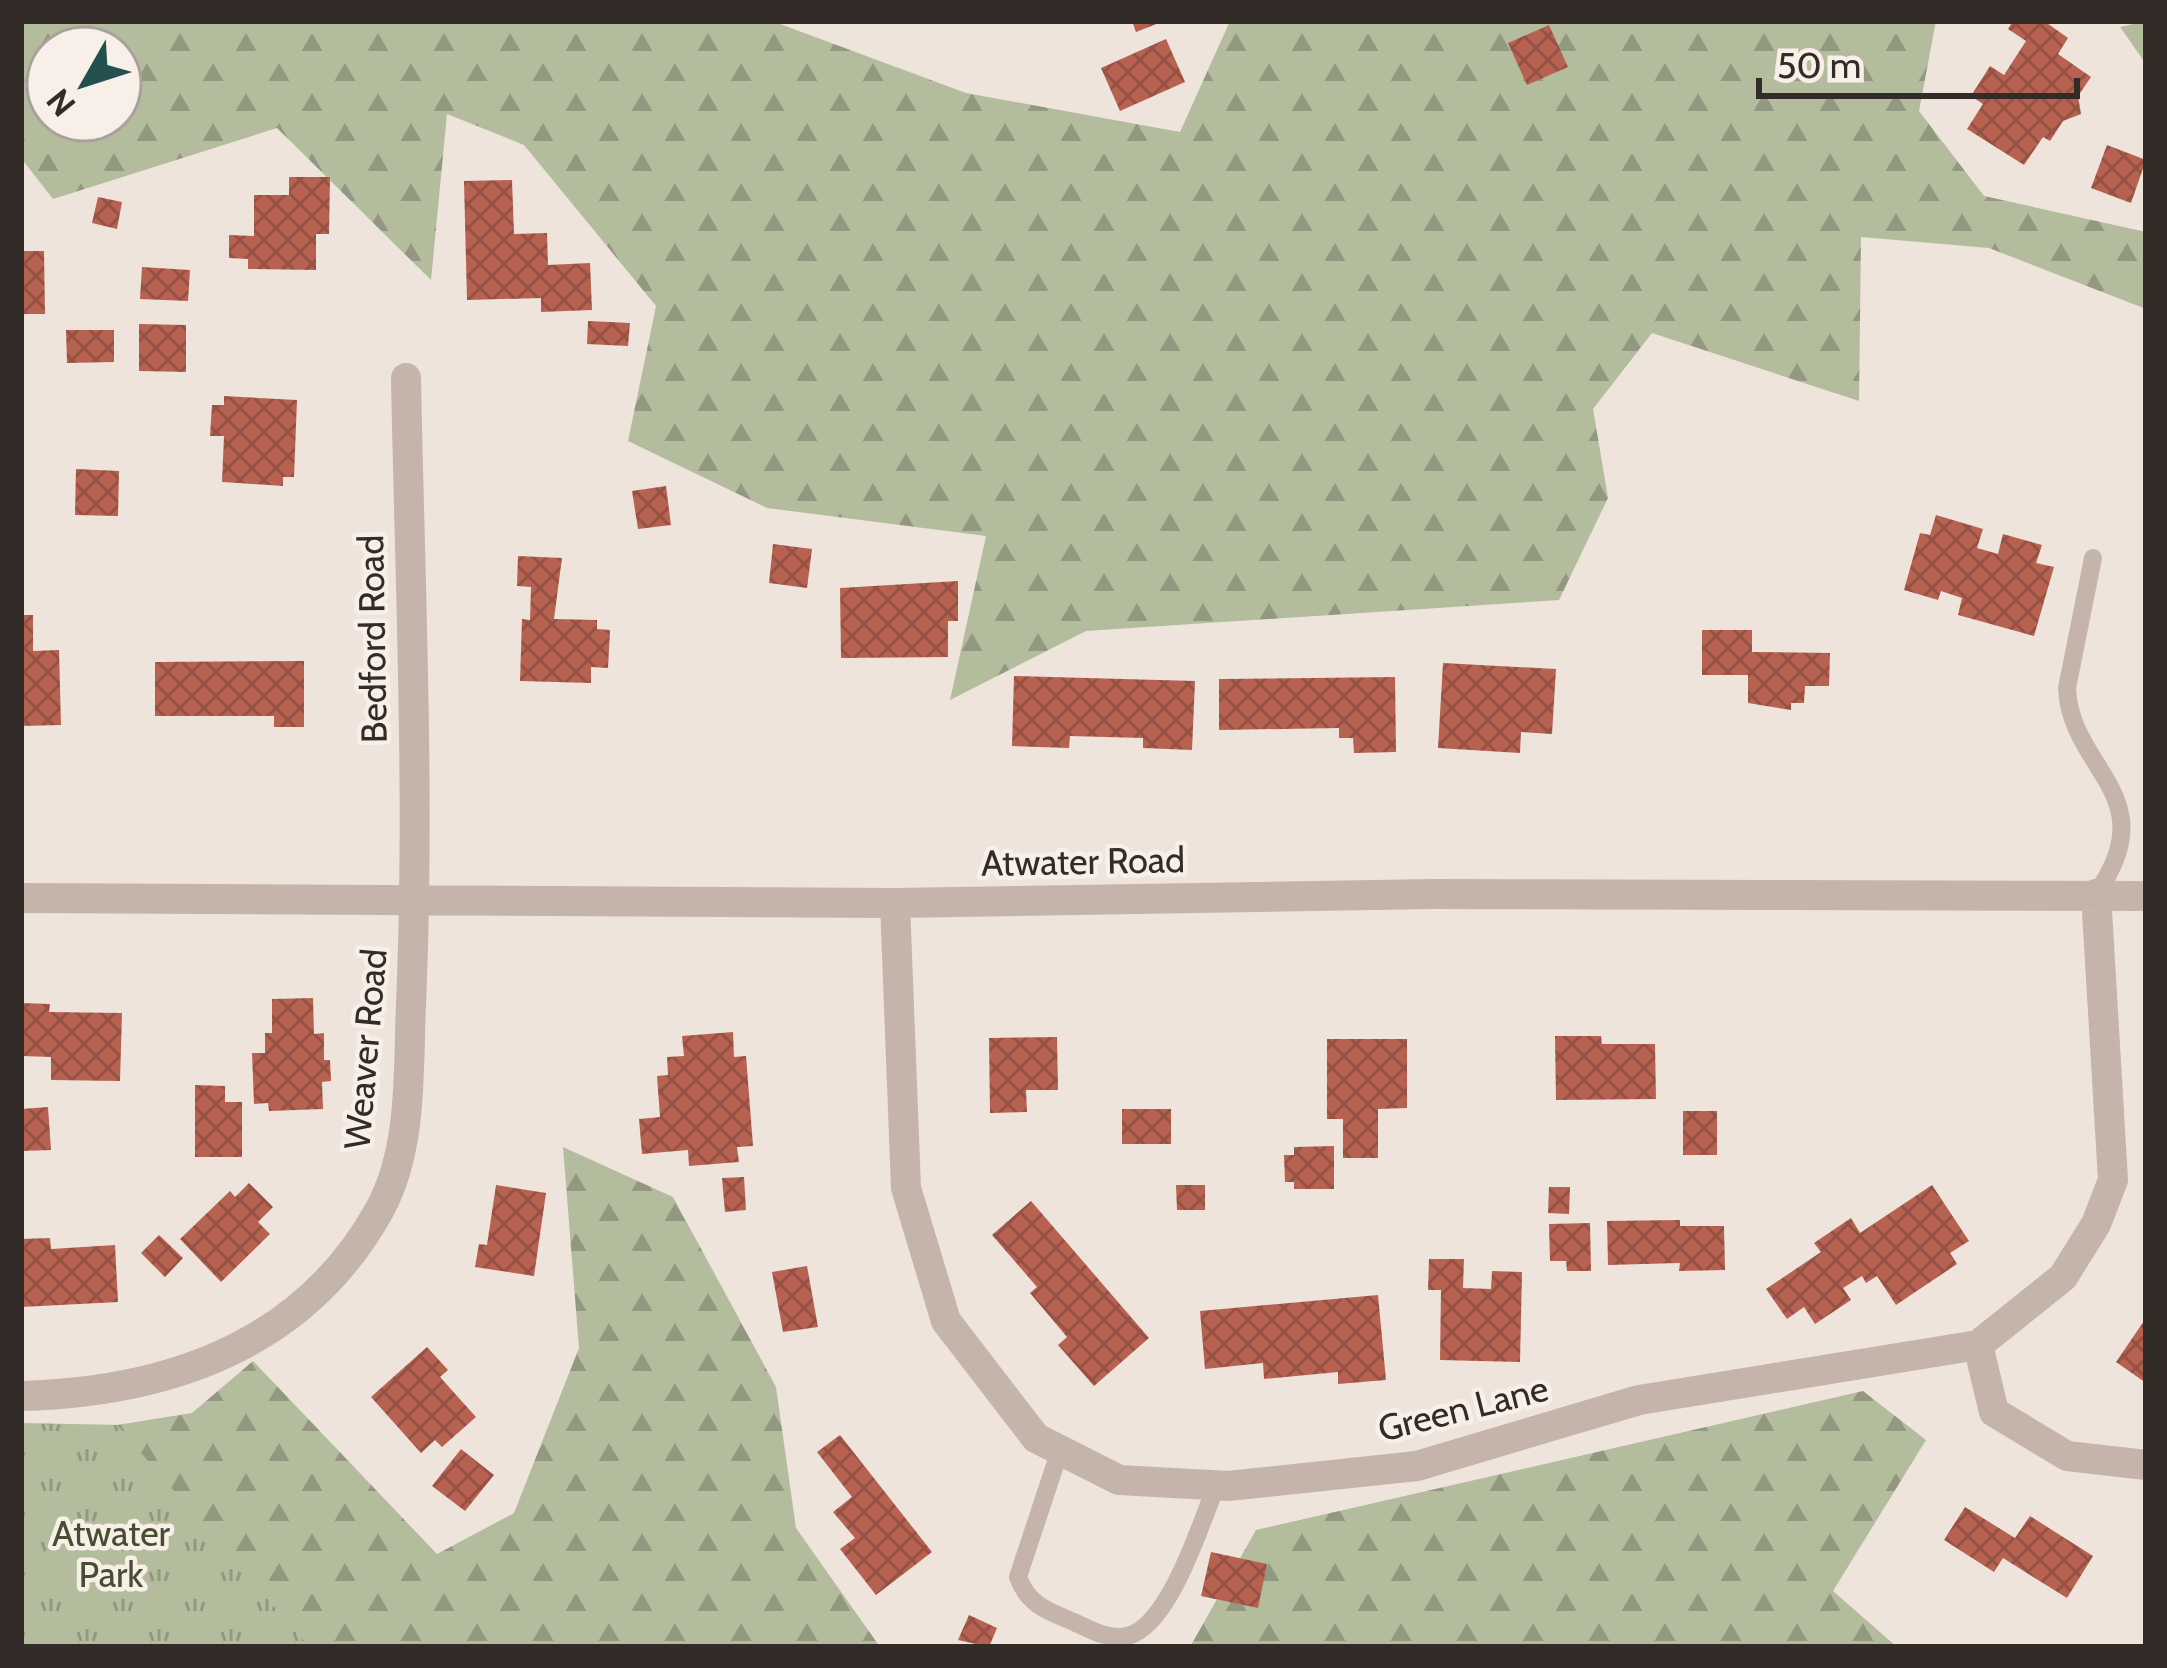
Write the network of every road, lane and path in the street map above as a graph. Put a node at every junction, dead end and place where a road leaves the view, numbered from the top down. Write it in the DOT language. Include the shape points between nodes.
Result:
graph roads {
  1 [pos="406,378"];
  2 [pos="2093,558"];
  3 [pos="2096,894"];
  4 [pos="2146,896"];
  5 [pos="21,898"];
  6 [pos="416,898"];
  7 [pos="895,903"];
  8 [pos="1978,1345"];
  9 [pos="21,1396"];
  10 [pos="1060,1450"];
  11 [pos="2146,1465"];
  12 [pos="1216,1486"];
  1 -- 6 [label="street, Bedford Road"];
  2 -- 3 [label="lane" via="2067,688 2068,706 2119,806 2121,853"];
  3 -- 4 [label="street, Atwater Road"];
  3 -- 7 [label="street, Atwater Road"];
  3 -- 8 [label="street, Green Lane" via="2113,1180 2063,1277"];
  5 -- 6 [label="street, Atwater Road"];
  6 -- 7 [label="street, Atwater Road"];
  6 -- 9 [label="street, Weaver Road" via="403,1143 381,1207 338,1269 283,1325 228,1353 145,1383"];
  7 -- 10 [label="street, Green Lane" via="906,1189 946,1321 1036,1438"];
  8 -- 11 [label="street" via="1994,1412 2067,1456"];
  8 -- 12 [label="street, Green Lane" via="1639,1400 1418,1466"];
  10 -- 12 [label="street, Green Lane" via="1119,1480"];
  10 -- 12 [label="lane" via="1018,1577 1033,1604 1106,1636 1141,1631 1154,1619"];
}
